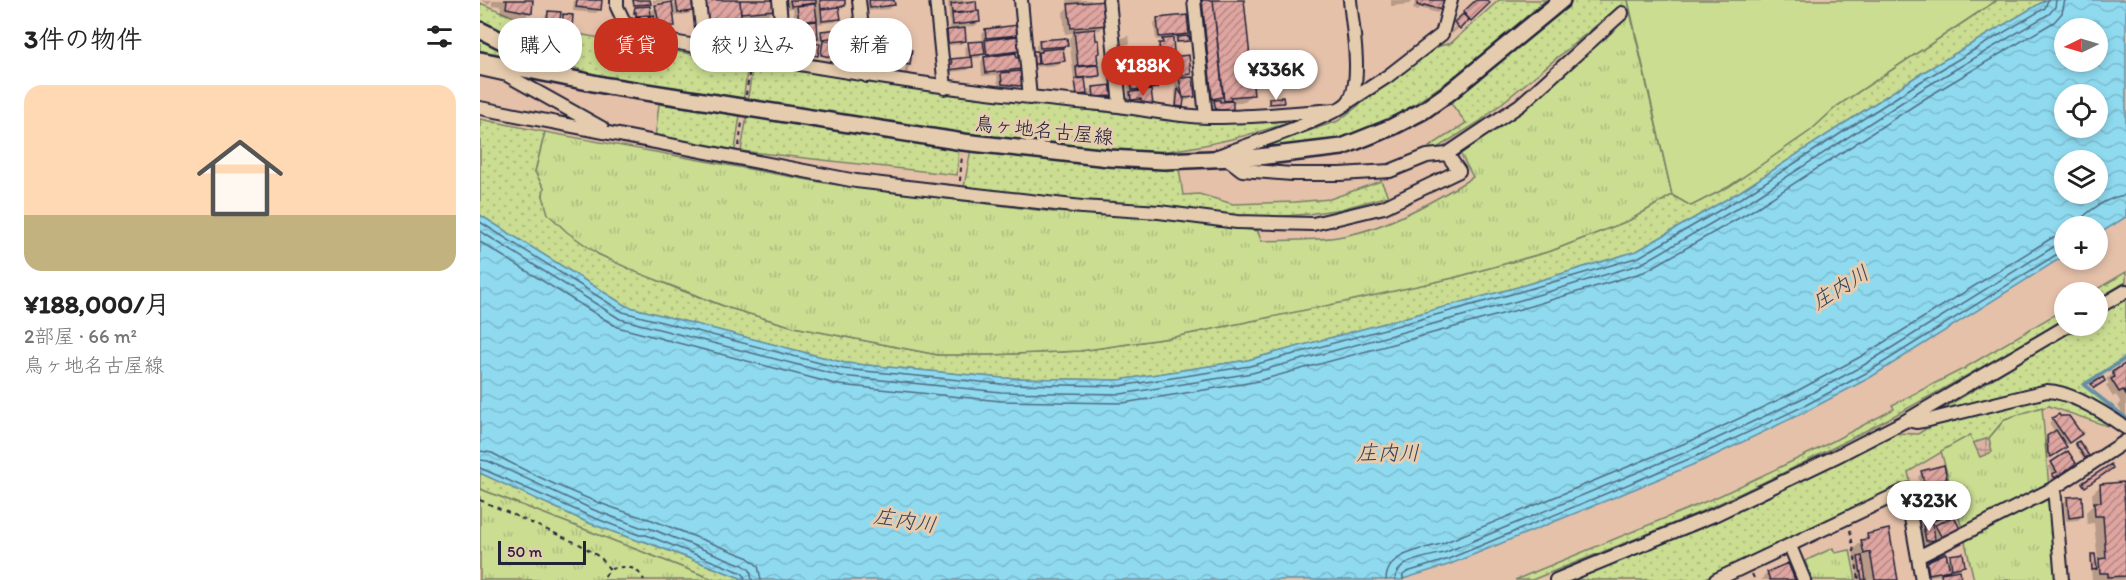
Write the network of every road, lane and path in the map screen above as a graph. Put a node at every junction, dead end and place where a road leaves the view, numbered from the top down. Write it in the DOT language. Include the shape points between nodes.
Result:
graph roads {
  1 [pos="617,0"];
  2 [pos="699,0"];
  3 [pos="779,0"];
  4 [pos="860,0"];
  5 [pos="936,0"];
  6 [pos="1021,0"];
  7 [pos="1109,0"];
  8 [pos="1194,0"];
  9 [pos="1350,0"];
  10 [pos="1451,0"];
  11 [pos="1562,0"];
  12 [pos="1622,13"];
  13 [pos="701,18"];
  14 [pos="781,18"];
  15 [pos="480,30"];
  16 [pos="690,45"];
  17 [pos="487,66"];
  18 [pos="816,67"];
  19 [pos="867,76"];
  20 [pos="608,86"];
  21 [pos="945,88"];
  22 [pos="1029,98"];
  23 [pos="1348,102"];
  24 [pos="1120,105"];
  25 [pos="480,108"];
  26 [pos="1335,110"];
  27 [pos="1206,117"];
  28 [pos="613,135"];
  29 [pos="963,142"];
  30 [pos="1447,153"];
  31 [pos="1219,157"];
  32 [pos="960,177"];
  33 [pos="2126,291"];
  34 [pos="2108,302"];
  35 [pos="2054,334"];
  36 [pos="1906,420"];
  37 [pos="2126,428"];
  38 [pos="2126,441"];
  39 [pos="2054,488"];
  40 [pos="480,500"];
  41 [pos="1849,525"];
  42 [pos="1790,546"];
  43 [pos="1918,557"];
  44 [pos="610,570"];
  45 [pos="601,580"];
  46 [pos="644,580"];
  47 [pos="1556,580"];
  48 [pos="1716,580"];
  49 [pos="1804,580"];
  50 [pos="1859,580"];
  51 [pos="1922,580"];
  52 [pos="2062,580"];
  1 -- 16 [label="street" via="629,32"];
  2 -- 13 [label="street"];
  3 -- 14 [label="street"];
  4 -- 19 [label="street"];
  5 -- 21 [label="street"];
  6 -- 22 [label="street"];
  7 -- 24 [label="street"];
  8 -- 27 [label="street"];
  9 -- 23 [label="street" via="1356,70"];
  10 -- 23 [label="street" via="1442,34"];
  11 -- 31 [label="main road, 鳥ヶ地名古屋線" via="1449,92 1392,127 1342,147 1258,157"];
  12 -- 30 [label="street" via="1520,105"];
  15 -- 20 [label="main road" via="560,70"];
  17 -- 20 [label="main road, 鳥ヶ地名古屋線"];
  17 -- 28 [label="street"];
  18 -- 19 [label="street"];
  19 -- 21 [label="street"];
  20 -- 29 [label="main road, 鳥ヶ地名古屋線"];
  21 -- 22 [label="street"];
  22 -- 24 [label="street"];
  23 -- 26 [label="street"];
  24 -- 27 [label="street"];
  25 -- 28 [label="street"];
  26 -- 27 [label="street"];
  26 -- 31 [label="street"];
  28 -- 30 [label="street" via="856,181 1237,222 1313,224 1384,207 1459,171"];
  29 -- 31 [label="main road, 鳥ヶ地名古屋線" via="1109,158"];
  29 -- 32 [label="path"];
  30 -- 31 [label="street" via="1426,156 1390,171 1340,174 1242,170"];
  33 -- 34 [label="street"];
  35 -- 36 [label="street"];
  36 -- 37 [label="street" via="1929,420 2047,391 2071,396"];
  36 -- 47 [label="street" via="1714,515"];
  38 -- 39 [label="street"];
  39 -- 43 [label="street"];
  39 -- 52 [label="street"];
  40 -- 44 [label="path" via="581,545 601,558"];
  41 -- 50 [label="path"];
  42 -- 43 [label="street" via="1906,490"];
  42 -- 48 [label="street"];
  42 -- 49 [label="street"];
  43 -- 51 [label="street"];
  44 -- 45 [label="path"];
  44 -- 46 [label="path" via="629,567"];
}
